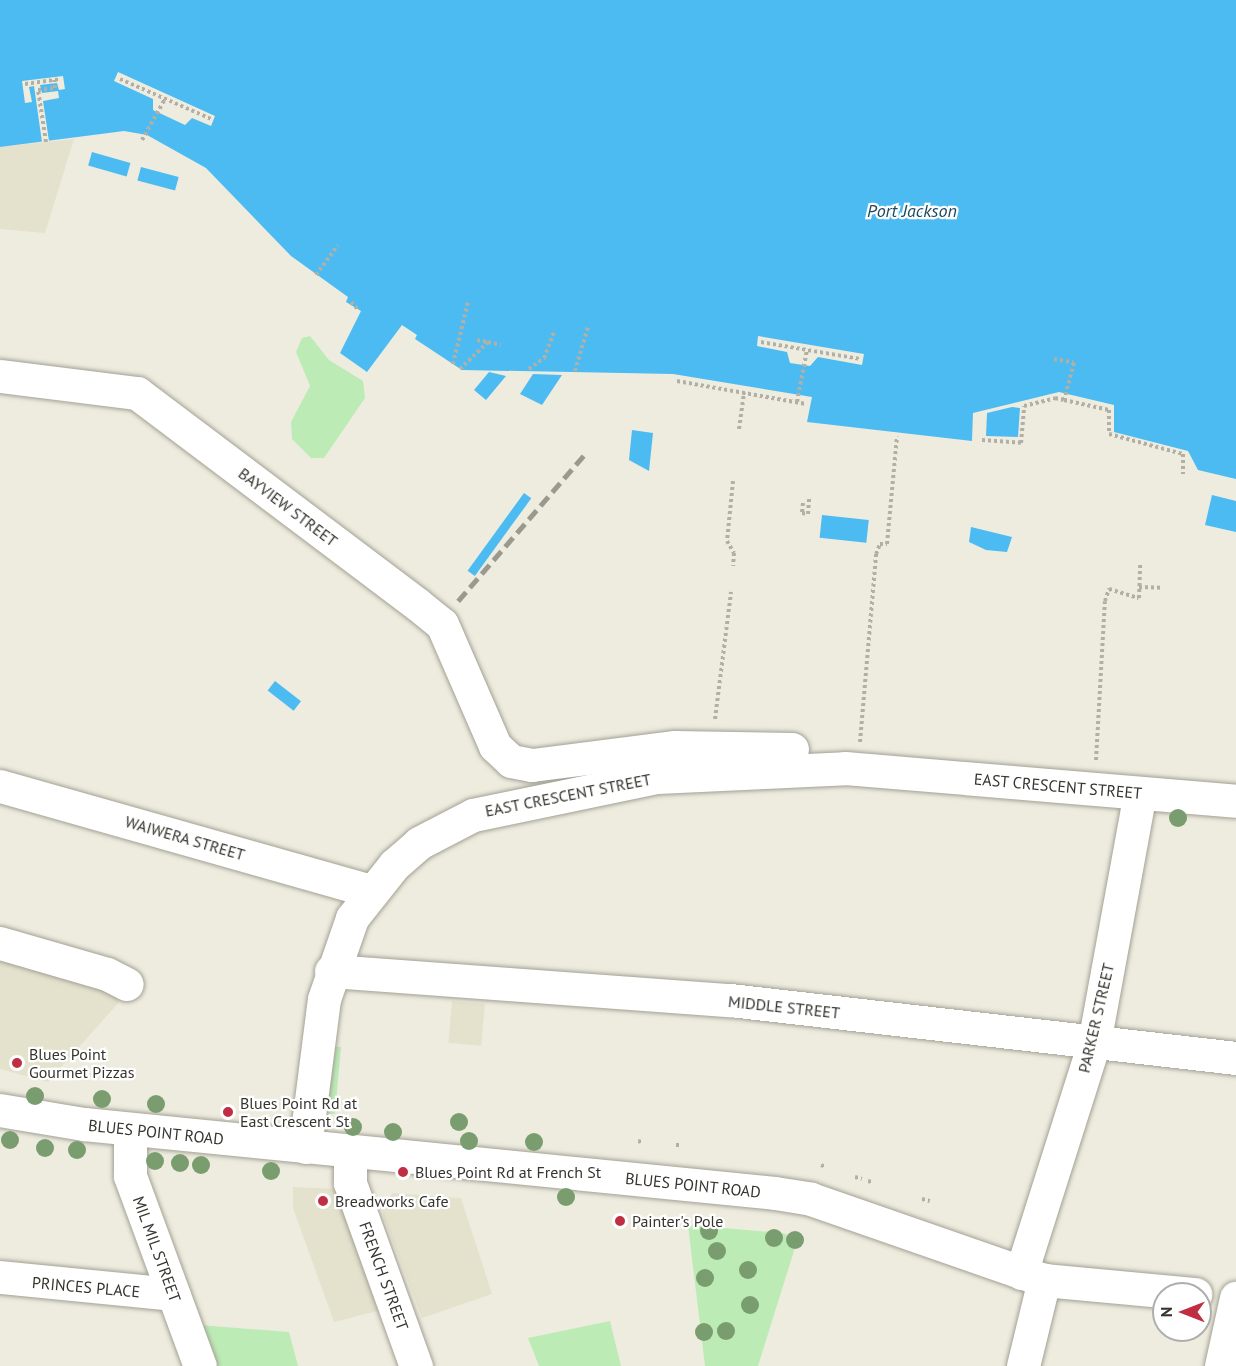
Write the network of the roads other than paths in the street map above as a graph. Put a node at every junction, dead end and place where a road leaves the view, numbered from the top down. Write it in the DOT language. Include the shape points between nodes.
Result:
graph roads {
  1 [pos="0,376"];
  2 [pos="495,746"];
  3 [pos="852,755"];
  4 [pos="0,786"];
  5 [pos="1140,793"];
  6 [pos="1236,801"];
  7 [pos="370,891"];
  8 [pos="0,942"];
  9 [pos="331,971"];
  10 [pos="127,984"];
  11 [pos="1094,1043"];
  12 [pos="1236,1058"];
  13 [pos="0,1110"];
  14 [pos="130,1129"];
  15 [pos="305,1147"];
  16 [pos="350,1151"];
  17 [pos="1033,1276"];
  18 [pos="0,1277"];
  19 [pos="1152,1289"];
  20 [pos="173,1294"];
  21 [pos="1212,1295"];
  22 [pos="1236,1298"];
  23 [pos="200,1366"];
  24 [pos="416,1366"];
  25 [pos="1023,1366"];
  26 [pos="1221,1366"];
  1 -- 2 [label="street, BAYVIEW STREET" via="137,393 442,624"];
  2 -- 3 [label="street, EAST CRESCENT STREET" via="512,761 532,765 675,747 820,749"];
  3 -- 5 [label="street, EAST CRESCENT STREET"];
  3 -- 7 [label="street, EAST CRESCENT STREET" via="691,773 499,807 444,828 419,843"];
  4 -- 7 [label="street, WAIWERA STREET"];
  5 -- 6 [label="street, EAST CRESCENT STREET"];
  5 -- 11 [label="street, PARKER STREET"];
  7 -- 9 [label="street, EAST CRESCENT STREET" via="352,918"];
  8 -- 10 [label="street"];
  9 -- 11 [label="street, MIDDLE STREET" via="730,1000"];
  9 -- 15 [label="street, EAST CRESCENT STREET"];
  11 -- 12 [label="street, MIDDLE STREET"];
  11 -- 17 [label="street, PARKER STREET"];
  13 -- 14 [label="street, BLUES POINT ROAD"];
  14 -- 15 [label="street, BLUES POINT ROAD"];
  14 -- 20 [label="street, MIL MIL STREET" via="130,1176"];
  15 -- 16 [label="street, BLUES POINT ROAD"];
  16 -- 17 [label="street, BLUES POINT ROAD" via="796,1196"];
  16 -- 24 [label="street, FRENCH STREET" via="350,1183"];
  17 -- 19 [label="street, BLUES POINT ROAD"];
  17 -- 25 [label="street, PARKER STREET"];
  18 -- 20 [label="street, PRINCES PLACE"];
  20 -- 23 [label="street, MIL MIL STREET"];
  21 -- 22 [label="street"];
  22 -- 26 [label="street"];
}
